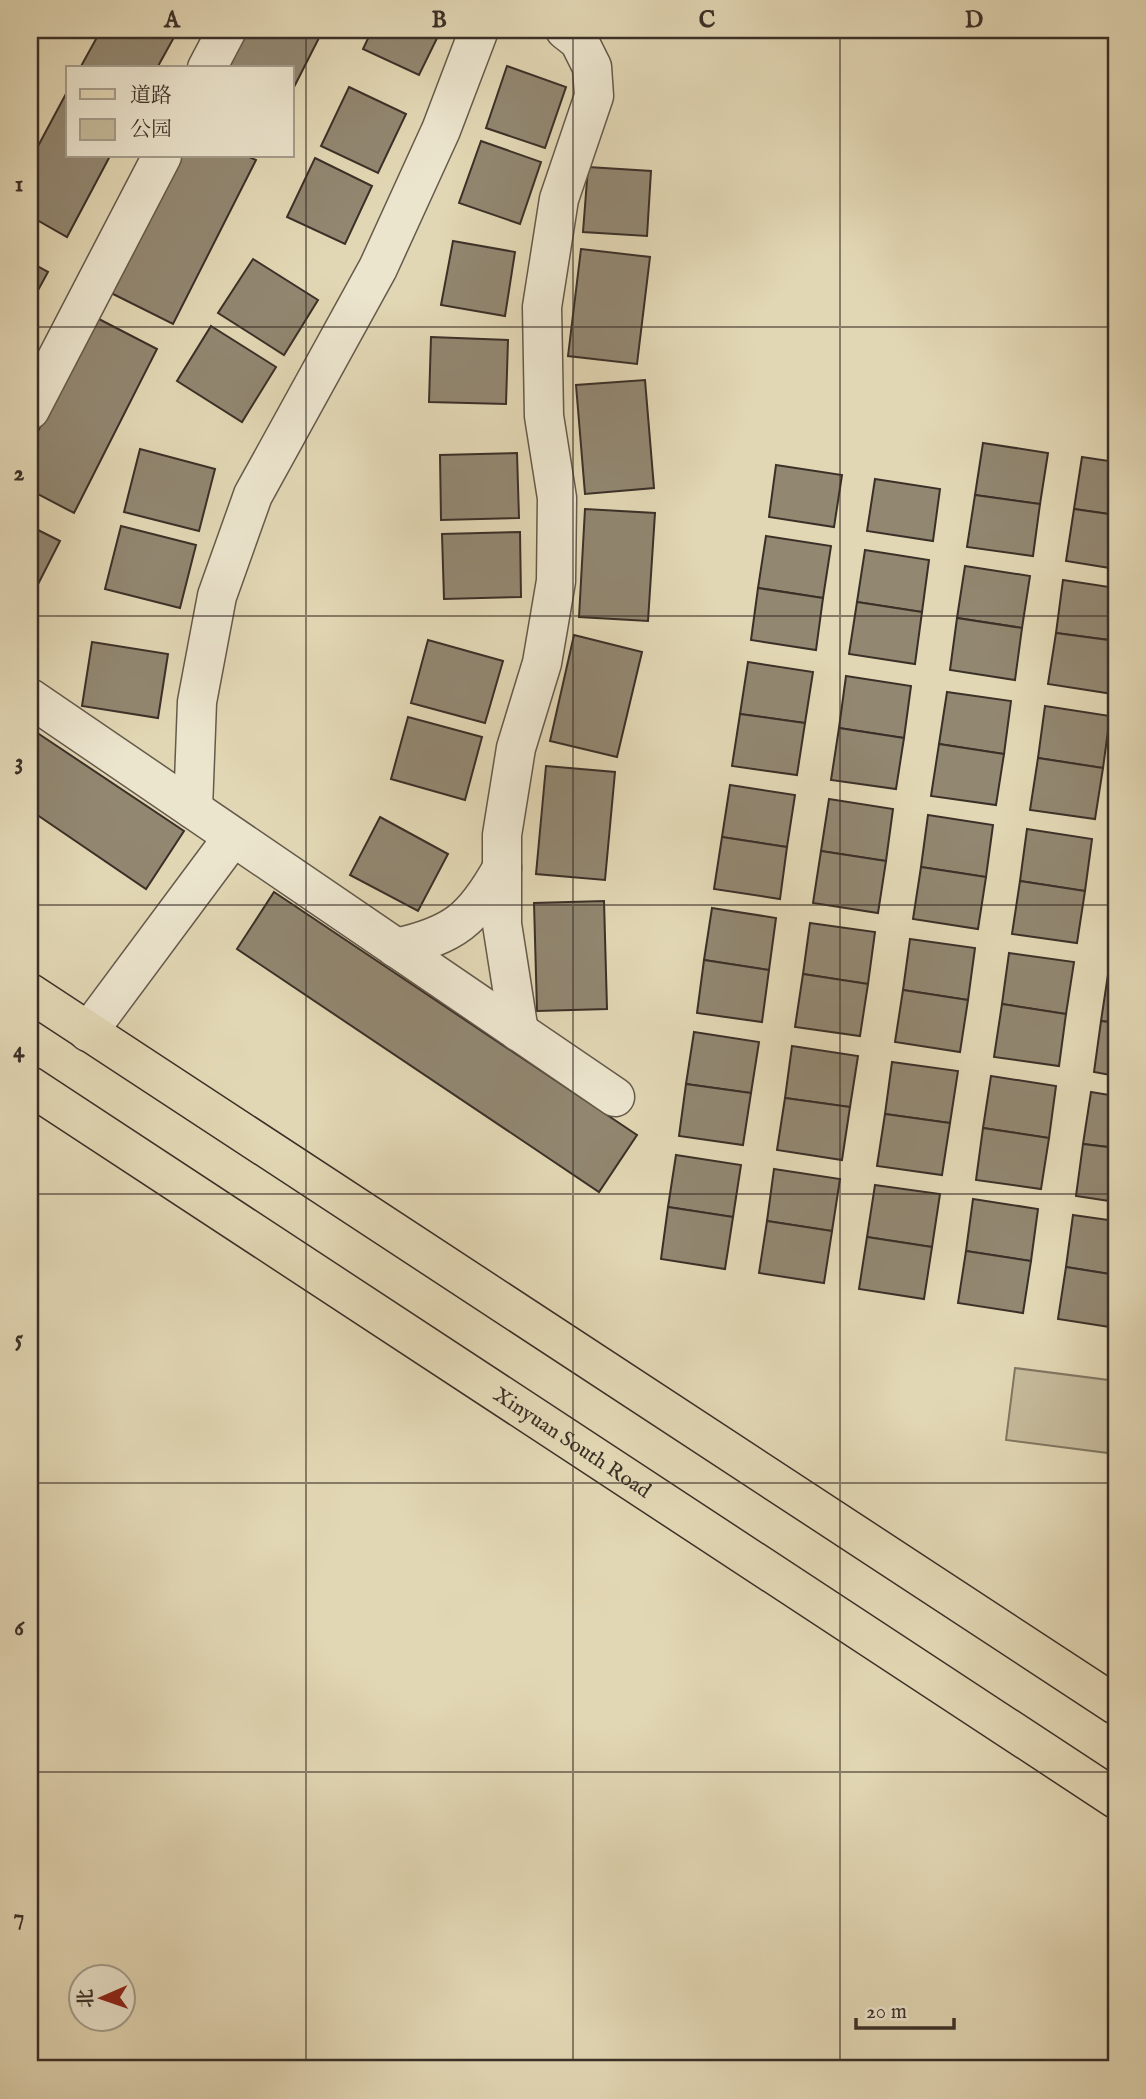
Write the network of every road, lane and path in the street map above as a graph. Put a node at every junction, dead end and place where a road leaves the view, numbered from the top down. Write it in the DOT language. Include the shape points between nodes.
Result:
graph roads {
  1 [pos="228,30"];
  2 [pos="479,30"];
  3 [pos="565,30"];
  4 [pos="209,66"];
  5 [pos="161,158"];
  6 [pos="30,410"];
  7 [pos="30,698"];
  8 [pos="193,809"];
  9 [pos="233,837"];
  10 [pos="502,868"];
  11 [pos="396,948"];
  12 [pos="30,993"];
  13 [pos="88,1032"];
  14 [pos="519,1032"];
  15 [pos="30,1086"];
  16 [pos="615,1097"];
  17 [pos="1116,1705"];
  18 [pos="1116,1799"];
  1 -- 4 [label="lane"];
  2 -- 8 [label="lane" via="441,130 383,256 253,495 212,622 197,702"];
  3 -- 10 [label="lane" via="579,41 592,67 594,96 559,199 542,307 544,416 557,498 556,581 541,663 516,748 502,835"];
  5 -- 6 [label="lane"];
  7 -- 8 [label="lane"];
  8 -- 9 [label="lane"];
  9 -- 11 [label="lane"];
  9 -- 13 [label="lane"];
  10 -- 11 [label="lane" via="485,899 460,923 430,940"];
  10 -- 14 [label="lane" via="502,924"];
  11 -- 14 [label="lane"];
  12 -- 13 [label="main road"];
  13 -- 17 [label="main road"];
  14 -- 16 [label="lane"];
  15 -- 18 [label="main road, Xinyuan South Road"];
}
